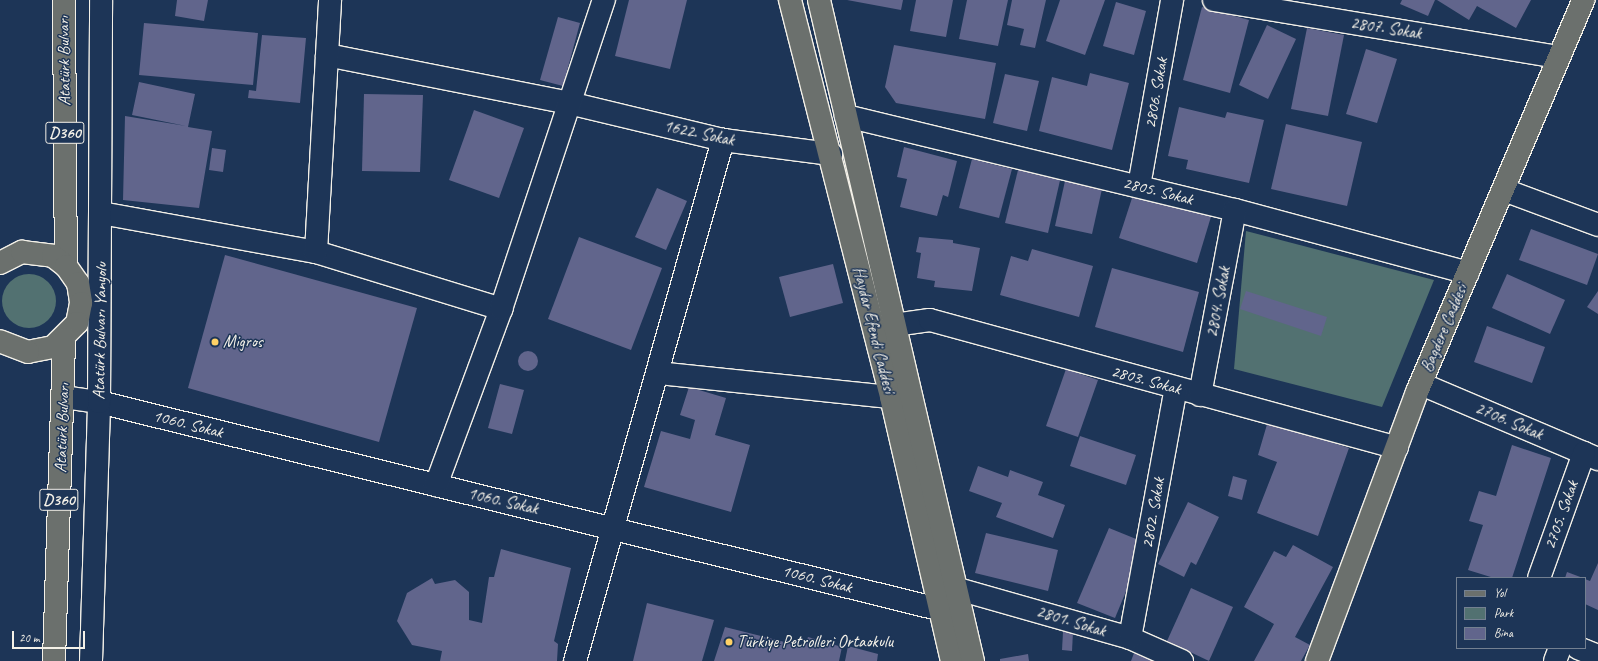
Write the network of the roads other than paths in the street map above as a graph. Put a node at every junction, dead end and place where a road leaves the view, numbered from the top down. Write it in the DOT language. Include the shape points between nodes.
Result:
graph roads {
  1 [pos="64,0"];
  2 [pos="101,0"];
  3 [pos="330,0"];
  4 [pos="604,0"];
  5 [pos="790,0"];
  6 [pos="819,0"];
  7 [pos="1172,0"];
  8 [pos="1214,0"];
  9 [pos="1582,0"];
  10 [pos="1288,6"];
  11 [pos="327,55"];
  12 [pos="1558,57"];
  13 [pos="568,103"];
  14 [pos="846,116"];
  15 [pos="723,140"];
  16 [pos="832,154"];
  17 [pos="1139,186"];
  18 [pos="1504,190"];
  19 [pos="1236,210"];
  20 [pos="101,213"];
  21 [pos="1598,225"];
  22 [pos="316,252"];
  23 [pos="0,263"];
  24 [pos="66,266"];
  25 [pos="1468,273"];
  26 [pos="501,309"];
  27 [pos="894,324"];
  28 [pos="64,339"];
  29 [pos="0,341"];
  30 [pos="658,372"];
  31 [pos="1421,384"];
  32 [pos="1176,388"];
  33 [pos="1200,395"];
  34 [pos="63,397"];
  35 [pos="891,397"];
  36 [pos="99,402"];
  37 [pos="1397,448"];
  38 [pos="1591,456"];
  39 [pos="436,485"];
  40 [pos="612,526"];
  41 [pos="1539,577"];
  42 [pos="958,589"];
  43 [pos="942,610"];
  44 [pos="1130,638"];
  45 [pos="1560,649"];
  46 [pos="1580,649"];
  47 [pos="1598,656"];
  48 [pos="54,661"];
  49 [pos="91,661"];
  50 [pos="575,661"];
  51 [pos="952,661"];
  52 [pos="973,661"];
  53 [pos="1182,661"];
  54 [pos="1317,661"];
  55 [pos="1555,661"];
  1 -- 24 [label="main road, Atatürk Bulvarı / D360"];
  2 -- 20 [label="street, Atatürk Bulvarı Yanyolu"];
  3 -- 11 [label="street"];
  4 -- 13 [label="street"];
  5 -- 16 [label="main road, Haydar Efendi Caddesi"];
  6 -- 14 [label="main road, Haydar Efendi Caddesi"];
  7 -- 17 [label="street, 2806. Sokak"];
  8 -- 10 [label="street, 2807. Sokak"];
  9 -- 12 [label="main road, Bagdere Caddesi"];
  10 -- 12 [label="street, 2807. Sokak"];
  11 -- 13 [label="street, 1622. Sokak"];
  11 -- 22 [label="street"];
  12 -- 18 [label="main road, Bagdere Caddesi"];
  13 -- 15 [label="street, 1622. Sokak"];
  13 -- 26 [label="street"];
  14 -- 17 [label="street, 2805. Sokak"];
  14 -- 27 [label="main road, Haydar Efendi Caddesi"];
  15 -- 16 [label="street, 1622. Sokak"];
  15 -- 30 [label="street"];
  16 -- 35 [label="main road, Haydar Efendi Caddesi"];
  17 -- 19 [label="street, 2805. Sokak"];
  18 -- 21 [label="street"];
  18 -- 25 [label="main road, Bagdere Caddesi"];
  19 -- 25 [label="street, 2805. Sokak"];
  19 -- 33 [label="street, 2804. Sokak"];
  20 -- 22 [label="street"];
  20 -- 36 [label="street, Atatürk Bulvarı Yanyolu"];
  22 -- 26 [label="street"];
  23 -- 24 [label="main road" via="22,252 37,252"];
  24 -- 28 [label="main road" via="78,283 81,303 77,323"];
  25 -- 31 [label="main road, Bagdere Caddesi"];
  26 -- 39 [label="street"];
  27 -- 32 [label="street, 2803. Sokak" via="930,320"];
  27 -- 42 [label="main road, Haydar Efendi Caddesi"];
  28 -- 29 [label="main road" via="41,351 28,352"];
  28 -- 34 [label="main road, Atatürk Bulvarı / D360"];
  30 -- 35 [label="street"];
  30 -- 40 [label="street"];
  31 -- 37 [label="main road, Bagdere Caddesi"];
  31 -- 38 [label="street, 2706. Sokak"];
  32 -- 33 [label="street, 2803. Sokak"];
  32 -- 44 [label="street, 2802. Sokak"];
  33 -- 37 [label="street, 2803. Sokak"];
  34 -- 36 [label="street, 1060. Sokak"];
  34 -- 48 [label="main road, Atatürk Bulvarı / D360"];
  35 -- 43 [label="main road, Haydar Efendi Caddesi"];
  36 -- 39 [label="street, 1060. Sokak"];
  36 -- 49 [label="street, Atatürk Bulvarı Yanyolu"];
  37 -- 54 [label="main road, Bagdere Caddesi"];
  38 -- 41 [label="street, 2705. Sokak"];
  39 -- 40 [label="street, 1060. Sokak"];
  40 -- 43 [label="street, 1060. Sokak"];
  40 -- 50 [label="street"];
  42 -- 44 [label="street, 2801. Sokak"];
  42 -- 52 [label="main road, Haydar Efendi Caddesi"];
  43 -- 51 [label="main road, Haydar Efendi Caddesi"];
  44 -- 53 [label="street, 2801. Sokak"];
  45 -- 55 [label="street"];
  46 -- 47 [label="street"];
}
